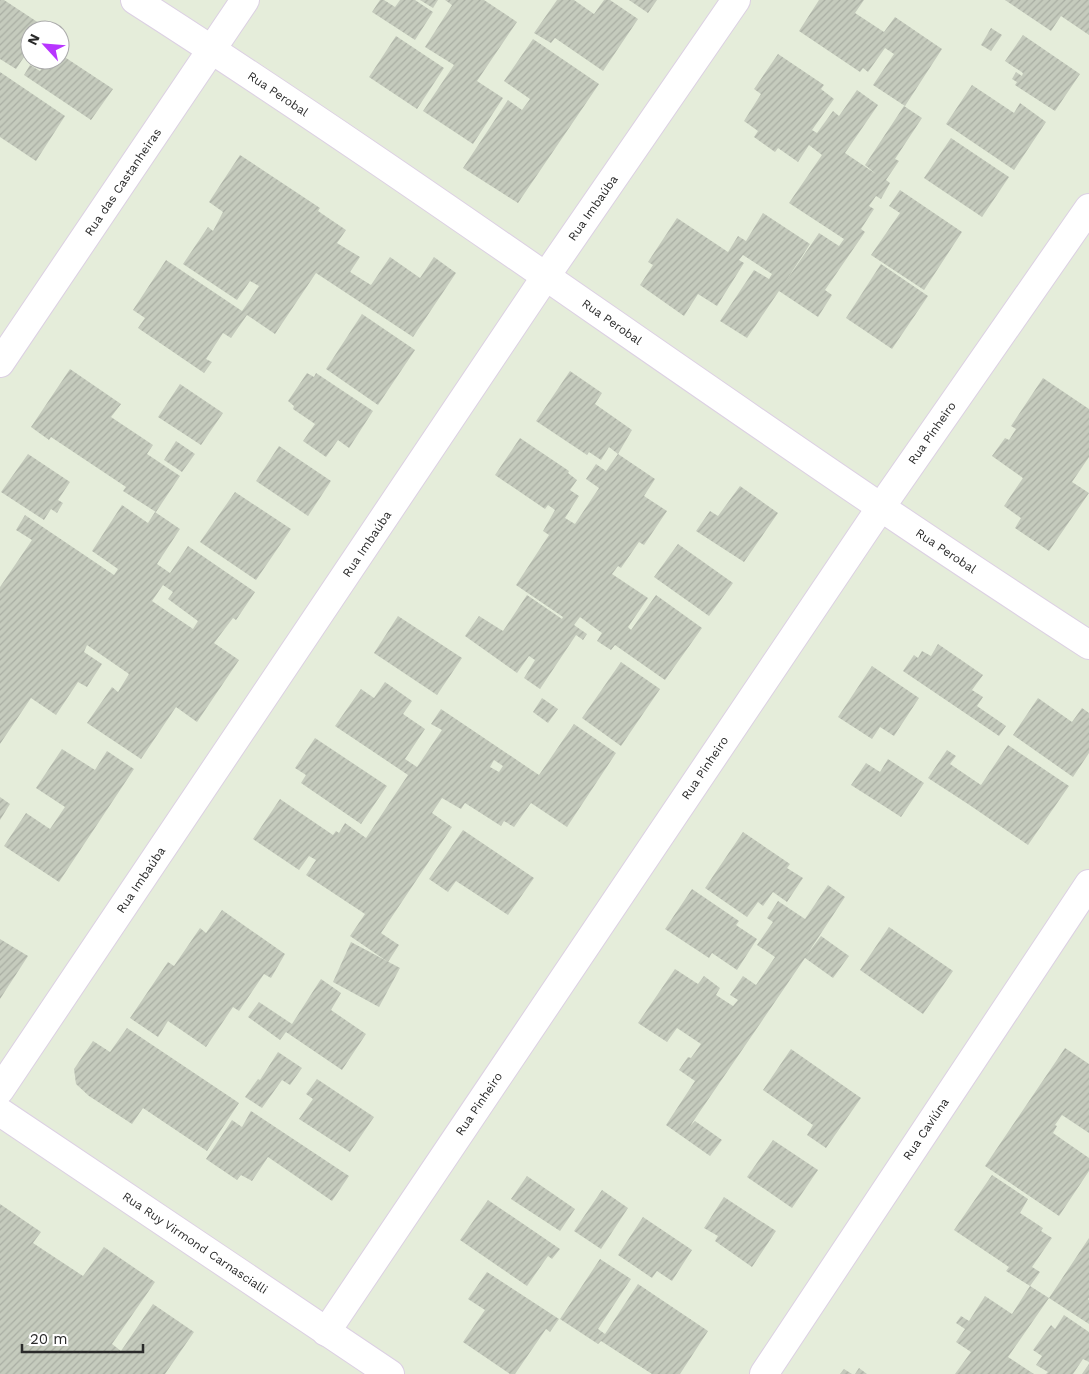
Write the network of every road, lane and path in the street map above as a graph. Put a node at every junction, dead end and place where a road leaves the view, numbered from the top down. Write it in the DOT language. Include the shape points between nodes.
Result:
graph roads {
  1 [pos="135,0"];
  2 [pos="245,0"];
  3 [pos="736,0"];
  4 [pos="212,50"];
  5 [pos="1089,208"];
  6 [pos="546,276"];
  7 [pos="0,363"];
  8 [pos="881,507"];
  9 [pos="1089,645"];
  10 [pos="1089,884"];
  11 [pos="0,1090"];
  12 [pos="0,1112"];
  13 [pos="326,1332"];
  14 [pos="390,1374"];
  15 [pos="764,1374"];
  1 -- 4 [label="street, Rua Perobal"];
  2 -- 4 [label="street, Rua das Castanheiras"];
  3 -- 6 [label="street, Rua Imbaúba"];
  4 -- 6 [label="street, Rua Perobal"];
  4 -- 7 [label="street, Rua das Castanheiras"];
  5 -- 8 [label="street, Rua Pinheiro"];
  6 -- 8 [label="street, Rua Perobal"];
  6 -- 11 [label="street, Rua Imbaúba"];
  8 -- 9 [label="street, Rua Perobal"];
  8 -- 13 [label="street, Rua Pinheiro"];
  10 -- 15 [label="street, Rua Caviúna"];
  12 -- 13 [label="street, Rua Ruy Virmond Carnascialli"];
  13 -- 14 [label="street, Rua Ruy Virmond Carnascialli"];
}
